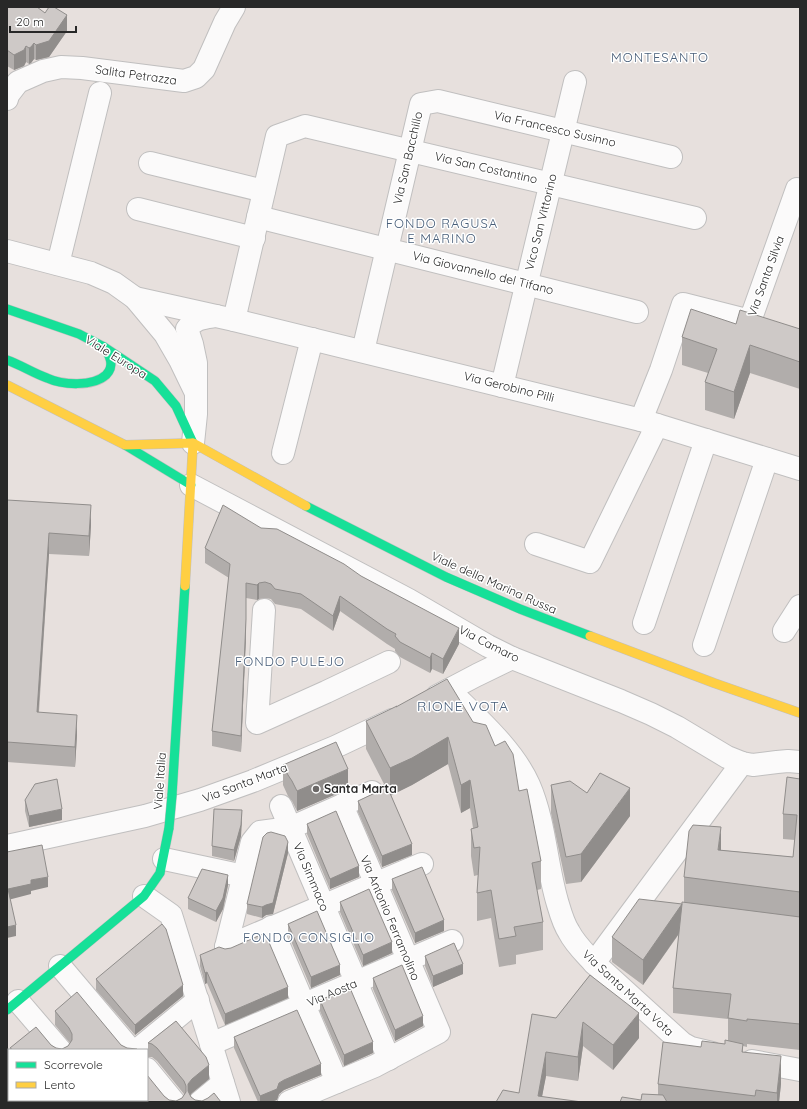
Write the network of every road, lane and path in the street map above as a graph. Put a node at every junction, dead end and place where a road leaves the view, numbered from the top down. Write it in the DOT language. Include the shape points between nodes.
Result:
graph roads {
  1 [pos="234,7"];
  2 [pos="575,82"];
  3 [pos="100,93"];
  4 [pos="7,96"];
  5 [pos="430,103"];
  6 [pos="563,131"];
  7 [pos="410,151"];
  8 [pos="671,157"];
  9 [pos="150,163"];
  10 [pos="550,184"];
  11 [pos="800,190"];
  12 [pos="264,191"];
  13 [pos="138,209"];
  14 [pos="695,218"];
  15 [pos="256,227"];
  16 [pos="387,250"];
  17 [pos="7,251"];
  18 [pos="58,264"];
  19 [pos="526,284"];
  20 [pos="135,298"];
  21 [pos="7,310"];
  22 [pos="637,312"];
  23 [pos="225,318"];
  24 [pos="312,339"];
  25 [pos="104,347"];
  26 [pos="362,351"];
  27 [pos="7,360"];
  28 [pos="7,385"];
  29 [pos="502,386"];
  30 [pos="196,393"];
  31 [pos="649,422"];
  32 [pos="706,440"];
  33 [pos="193,443"];
  34 [pos="125,445"];
  35 [pos="283,453"];
  36 [pos="767,458"];
  37 [pos="800,469"];
  38 [pos="191,485"];
  39 [pos="536,544"];
  40 [pos="800,606"];
  41 [pos="264,610"];
  42 [pos="644,623"];
  43 [pos="784,631"];
  44 [pos="704,645"];
  45 [pos="512,658"];
  46 [pos="389,662"];
  47 [pos="449,690"];
  48 [pos="800,713"];
  49 [pos="800,762"];
  50 [pos="742,763"];
  51 [pos="372,792"];
  52 [pos="342,805"];
  53 [pos="280,806"];
  54 [pos="290,828"];
  55 [pos="7,846"];
  56 [pos="164,859"];
  57 [pos="422,864"];
  58 [pos="244,876"];
  59 [pos="375,883"];
  60 [pos="144,896"];
  61 [pos="323,906"];
  62 [pos="634,909"];
  63 [pos="658,912"];
  64 [pos="271,928"];
  65 [pos="452,941"];
  66 [pos="408,960"];
  67 [pos="594,963"];
  68 [pos="60,966"];
  69 [pos="356,982"];
  70 [pos="198,1000"];
  71 [pos="304,1004"];
  72 [pos="13,1005"];
  73 [pos="211,1044"];
  74 [pos="59,1049"];
  75 [pos="130,1049"];
  76 [pos="138,1049"];
  77 [pos="389,1058"];
  78 [pos="148,1070"];
  79 [pos="800,1070"];
  80 [pos="337,1082"];
  81 [pos="226,1092"];
  82 [pos="174,1102"];
  83 [pos="200,1102"];
  84 [pos="289,1102"];
  1 -- 4 [label="street, Salita Petrazza" via="204,69 196,77 184,81 62,67 43,71 18,82"];
  2 -- 6 [label="street, Vico San Vittorino"];
  3 -- 18 [label="street"];
  5 -- 6 [label="street, Via Francesco Susinno"];
  5 -- 7 [label="street, Via San Bacchillo"];
  6 -- 8 [label="street, Via Francesco Susinno"];
  6 -- 10 [label="street, Vico San Vittorino"];
  7 -- 10 [label="street, Via San Costantino"];
  7 -- 12 [label="street, Via San Costantino" via="305,126 277,136"];
  7 -- 16 [label="street, Via San Bacchillo"];
  9 -- 12 [label="street"];
  10 -- 14 [label="street, Via San Costantino"];
  10 -- 19 [label="street, Vico San Vittorino"];
  11 -- 31 [label="street, Via Santa Silvia" via="797,189 750,321 682,304 661,370"];
  12 -- 15 [label="street"];
  13 -- 15 [label="street, Via Giovannello del Tifano"];
  15 -- 16 [label="street, Via Giovannello del Tifano"];
  15 -- 23 [label="street"];
  16 -- 19 [label="street, Via Giovannello del Tifano"];
  16 -- 26 [label="street, Via San Bacchillo"];
  17 -- 18 [label="street"];
  18 -- 20 [label="street" via="91,273 114,283"];
  19 -- 22 [label="street, Via Giovannello del Tifano"];
  19 -- 29 [label="street, Vico San Vittorino"];
  20 -- 23 [label="street, Via Gerobino Pilli"];
  20 -- 30 [label="street" via="165,334"];
  21 -- 25 [label="main road, Viale Europa" via="79,334"];
  23 -- 24 [label="street, Via Gerobino Pilli"];
  23 -- 30 [label="street" via="200,318 192,322 187,329 196,363"];
  24 -- 26 [label="street, Via Gerobino Pilli"];
  24 -- 35 [label="street"];
  25 -- 27 [label="main road" via="112,357 111,366 104,377 89,383 51,380"];
  25 -- 33 [label="main road, Viale Europa" via="155,381 176,406"];
  26 -- 29 [label="street, Via Gerobino Pilli"];
  28 -- 34 [label="main road"];
  29 -- 31 [label="street, Via Gerobino Pilli"];
  30 -- 33 [label="street"];
  31 -- 32 [label="street, Via Gerobino Pilli"];
  31 -- 39 [label="street" via="590,562"];
  32 -- 36 [label="street, Via Gerobino Pilli"];
  32 -- 42 [label="street"];
  33 -- 34 [label="main road"];
  33 -- 38 [label="main road, Viale Italia"];
  33 -- 48 [label="main road, Viale della Marina Russa" via="334,520 473,589 609,644"];
  34 -- 38 [label="main road"];
  36 -- 37 [label="street, Via Gerobino Pilli"];
  36 -- 44 [label="street"];
  38 -- 45 [label="street, Via Camaro" via="409,600"];
  38 -- 56 [label="main road, Viale Italia, bridge" via="172,796"];
  40 -- 43 [label="street"];
  41 -- 46 [label="street" via="257,723"];
  45 -- 47 [label="street, Via Santa Marta"];
  45 -- 50 [label="street, Via Camaro" via="651,714 726,757"];
  47 -- 55 [label="street, Via Santa Marta" via="335,747 200,800 145,816"];
  47 -- 67 [label="street, Via Santa Marta Vota" via="511,755 526,780 535,802 561,914 568,932"];
  49 -- 50 [label="street, Via Camaro" via="753,765"];
  50 -- 62 [label="street"];
  51 -- 52 [label="street"];
  52 -- 54 [label="street"];
  52 -- 59 [label="street, Via Antonio Ferramolino"];
  53 -- 54 [label="street, Via Simmaco"];
  54 -- 58 [label="street" via="260,832 252,842"];
  54 -- 61 [label="street, Via Simmaco"];
  56 -- 58 [label="street"];
  56 -- 60 [label="main road, Viale Italia" via="160,873"];
  57 -- 59 [label="street"];
  58 -- 64 [label="street" via="226,947"];
  59 -- 61 [label="street"];
  59 -- 66 [label="street, Via Antonio Ferramolino"];
  60 -- 68 [label="main road, Viale Italia"];
  60 -- 70 [label="street" via="171,915"];
  61 -- 64 [label="street"];
  61 -- 69 [label="street, Via Simmaco"];
  62 -- 63 [label="street"];
  62 -- 67 [label="street"];
  64 -- 71 [label="street"];
  65 -- 66 [label="street, Via Aosta"];
  66 -- 69 [label="street, Via Aosta"];
  66 -- 77 [label="street, Via Antonio Ferramolino" via="439,1032"];
  67 -- 79 [label="street, Via Santa Marta Vota" via="682,1044 704,1051"];
  68 -- 72 [label="main road, Viale Italia"];
  68 -- 75 [label="street"];
  69 -- 71 [label="street, Via Aosta"];
  69 -- 77 [label="street, Via Simmaco"];
  70 -- 73 [label="street"];
  70 -- 76 [label="street"];
  71 -- 73 [label="street, Via Aosta"];
  71 -- 80 [label="street"];
  72 -- 74 [label="street" via="36,1021"];
  73 -- 81 [label="street"];
  77 -- 80 [label="street"];
  78 -- 82 [label="street"];
  80 -- 84 [label="street"];
  81 -- 83 [label="street"];
}
